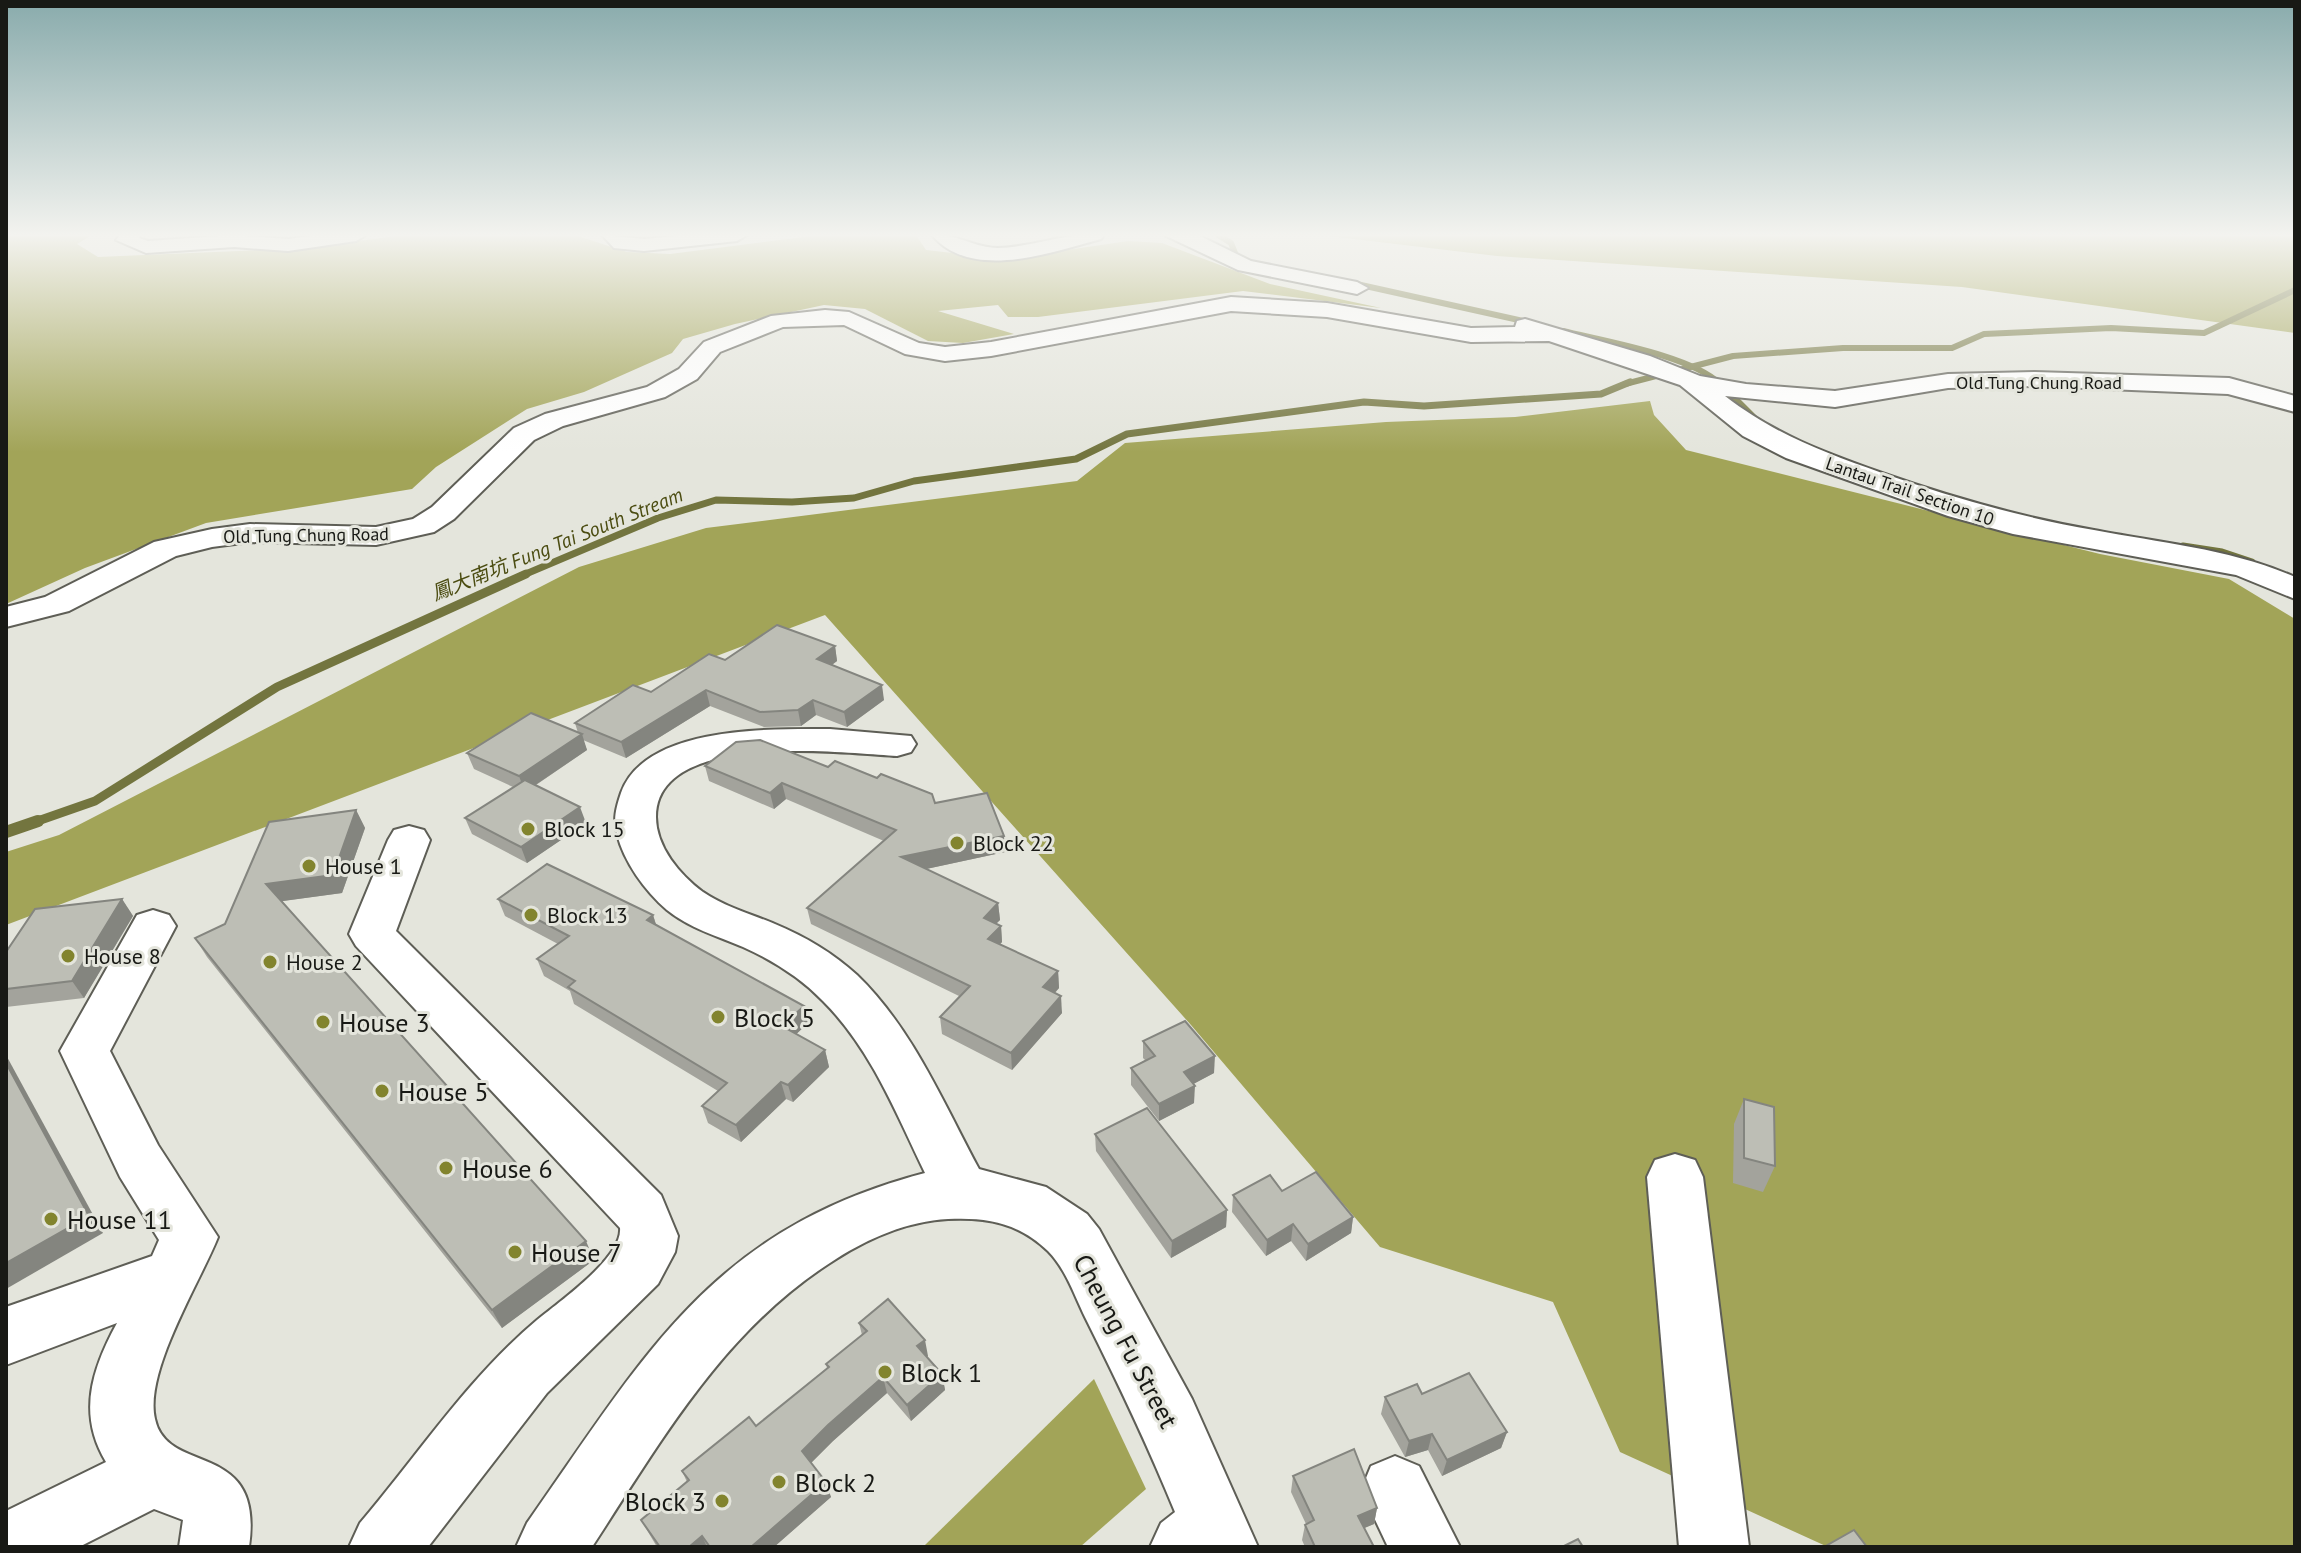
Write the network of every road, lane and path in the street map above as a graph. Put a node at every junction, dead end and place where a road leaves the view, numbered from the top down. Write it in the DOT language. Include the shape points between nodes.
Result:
graph roads {
  1 [pos="1212,307"];
  2 [pos="1287,307"];
  3 [pos="1478,314"];
  4 [pos="1548,334"];
  5 [pos="1683,377"];
  6 [pos="2295,404"];
  7 [pos="2288,585"];
  8 [pos="6,617"];
  9 [pos="2295,617"];
  10 [pos="897,744"];
  11 [pos="409,840"];
  12 [pos="153,926"];
  13 [pos="1675,1177"];
  14 [pos="962,1191"];
  15 [pos="173,1275"];
  16 [pos="6,1336"];
  17 [pos="151,1475"];
  18 [pos="1395,1490"];
  19 [pos="1208,1539"];
  20 [pos="7,1547"];
  21 [pos="214,1547"];
  22 [pos="384,1547"];
  23 [pos="551,1547"];
  24 [pos="1425,1547"];
  25 [pos="1714,1547"];
  1 -- 8 [label="street, Old Tung Chung Road" via="945,354 913,349 849,319 779,321 712,347 688,374 656,392 554,420 524,434 423,526 376,536 250,533 212,538 165,549 57,604"];
  2 -- 4 [label="street, Old Tung Chung Road" via="1471,335"];
  3 -- 4 [label="street, Lantau Trail Section 10"];
  4 -- 5 [label="street, Lantau Trail Section 10"];
  5 -- 6 [label="street, Old Tung Chung Road" via="1746,392 1835,399 1948,381 2035,379 2229,386"];
  5 -- 7 [label="street, Lantau Trail Section 10" via="1752,430 1796,452 1959,510 2013,525 2245,567"];
  7 -- 9 [label="street"];
  10 -- 14 [label="street" via="759,741 702,749 654,774 640,792 635,828 659,874 685,901 806,961 871,1022"];
  11 -- 22 [label="street" via="372,934 641,1212 650,1239 631,1273 526,1371"];
  12 -- 15 [label="street" via="85,1051 139,1161 189,1237"];
  13 -- 25 [label="street"];
  14 -- 19 [label="street, Cheung Fu Street" via="1002,1196 1038,1210 1068,1234 1130,1341"];
  14 -- 23 [label="street, Cheung Fu Street" via="921,1196 882,1210 815,1242 747,1290 687,1353"];
  15 -- 16 [label="street"];
  15 -- 17 [label="street" via="125,1370 122,1428"];
  17 -- 20 [label="street"];
  17 -- 21 [label="street" via="204,1493 218,1523"];
  18 -- 24 [label="street"];
}
